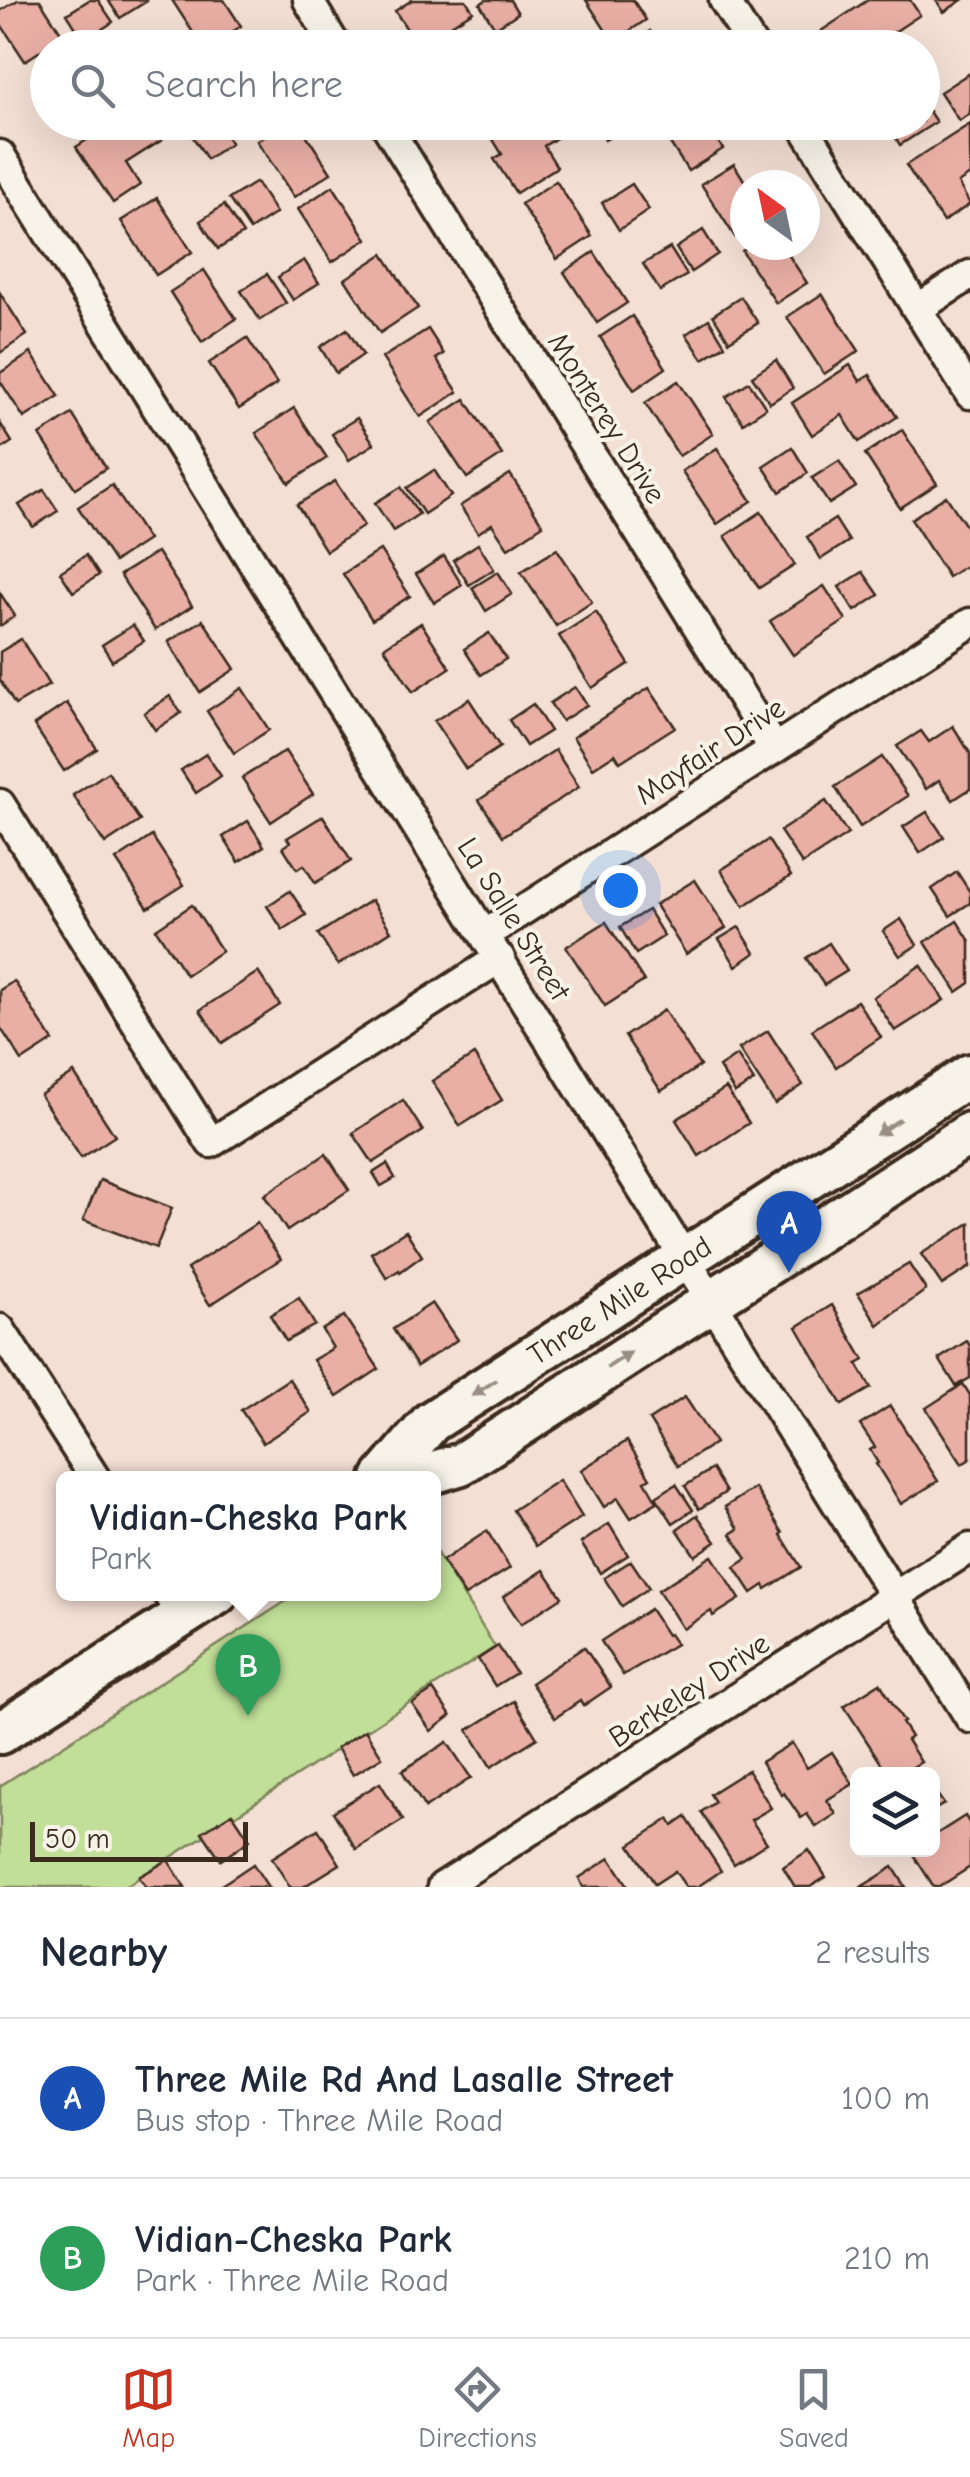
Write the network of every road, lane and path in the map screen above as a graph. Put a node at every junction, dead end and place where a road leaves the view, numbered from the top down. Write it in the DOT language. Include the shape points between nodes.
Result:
graph roads {
  1 [pos="308,0"];
  2 [pos="737,4"];
  3 [pos="326,30"];
  4 [pos="747,30"];
  5 [pos="395,140"];
  6 [pos="811,140"];
  7 [pos="0,155"];
  8 [pos="970,275"];
  9 [pos="917,309"];
  10 [pos="970,394"];
  11 [pos="970,623"];
  12 [pos="774,749"];
  13 [pos="0,804"];
  14 [pos="493,946"];
  15 [pos="970,1074"];
  16 [pos="970,1132"];
  17 [pos="684,1260"];
  18 [pos="710,1300"];
  19 [pos="0,1329"];
  20 [pos="91,1471"];
  21 [pos="389,1471"];
  22 [pos="438,1471"];
  23 [pos="970,1548"];
  24 [pos="894,1596"];
  25 [pos="176,1605"];
  26 [pos="970,1718"];
  27 [pos="0,1734"];
  28 [pos="442,1887"];
  1 -- 3 [label="street"];
  2 -- 4 [label="street"];
  5 -- 12 [label="street, Monterey Drive"];
  6 -- 9 [label="street"];
  7 -- 14 [label="street, La Salle Street"];
  8 -- 9 [label="street"];
  9 -- 10 [label="street"];
  11 -- 12 [label="street, Mayfair Drive"];
  12 -- 14 [label="street, Mayfair Drive"];
  13 -- 14 [label="street, Mayfair Drive" via="212,1144"];
  14 -- 17 [label="street, La Salle Street"];
  15 -- 17 [label="street, Three Mile Road, one-way"];
  16 -- 18 [label="street, Three Mile Road"];
  17 -- 18 [label="street, La Salle Street"];
  17 -- 21 [label="street, Three Mile Road, one-way" via="431,1422"];
  22 -- 18 [label="street, Three Mile Road, one-way" via="462,1464"];
  18 -- 24 [label="street, La Salle Street"];
  19 -- 20 [label="street"];
  23 -- 24 [label="street, Berkeley Drive"];
  24 -- 26 [label="street, La Salle Street"];
  24 -- 28 [label="street, Berkeley Drive"];
  25 -- 27 [label="street"];
}
